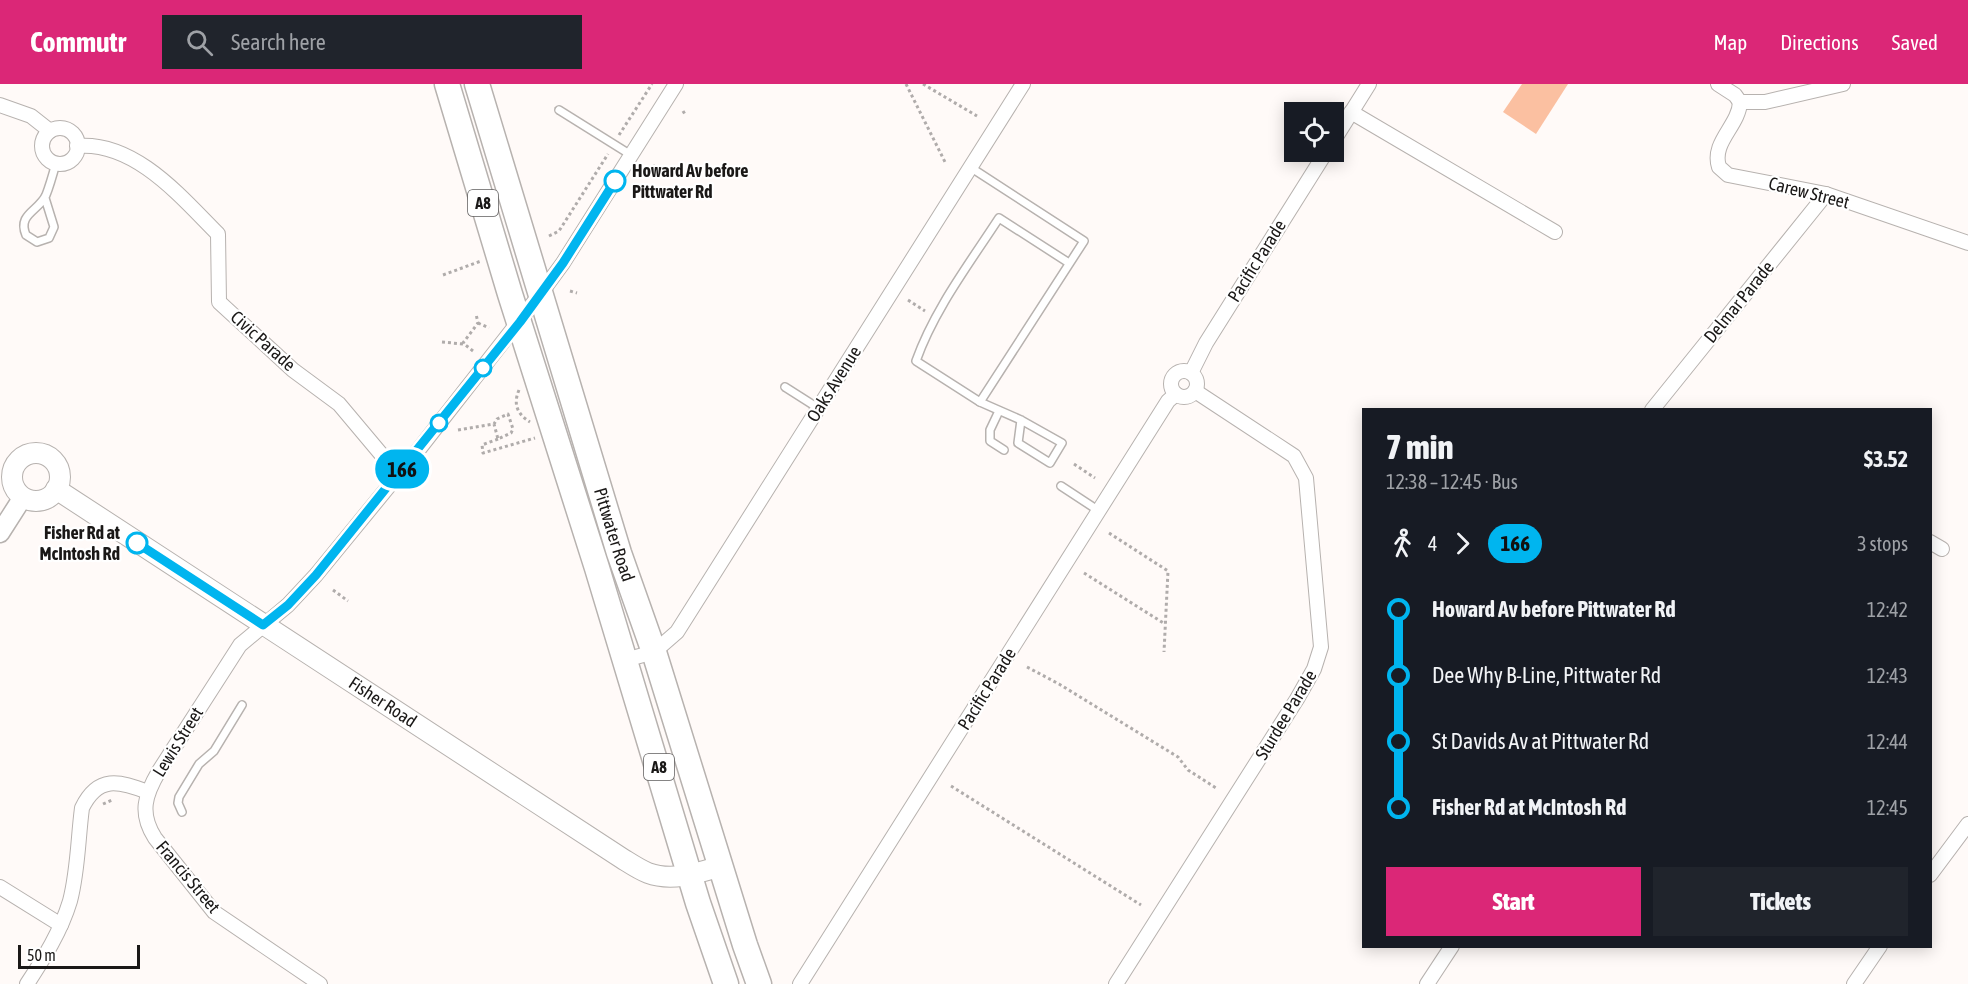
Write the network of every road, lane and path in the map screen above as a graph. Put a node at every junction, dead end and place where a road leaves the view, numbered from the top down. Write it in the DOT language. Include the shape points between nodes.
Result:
graph roads {
  1 [pos="447,84"];
  2 [pos="477,84"];
  3 [pos="652,84"];
  4 [pos="676,84"];
  5 [pos="906,84"];
  6 [pos="923,84"];
  7 [pos="1023,84"];
  8 [pos="1369,84"];
  9 [pos="1718,84"];
  10 [pos="1843,84"];
  11 [pos="1740,102"];
  12 [pos="0,105"];
  13 [pos="559,110"];
  14 [pos="683,111"];
  15 [pos="1351,112"];
  16 [pos="686,116"];
  17 [pos="977,116"];
  18 [pos="1344,124"];
  19 [pos="50,132"];
  20 [pos="615,143"];
  21 [pos="78,146"];
  22 [pos="608,153"];
  23 [pos="631,155"];
  24 [pos="1320,162"];
  25 [pos="56,163"];
  26 [pos="946,164"];
  27 [pos="655,166"];
  28 [pos="970,167"];
  29 [pos="648,168"];
  30 [pos="1826,194"];
  31 [pos="45,198"];
  32 [pos="1555,232"];
  33 [pos="549,236"];
  34 [pos="1968,243"];
  35 [pos="483,260"];
  36 [pos="1070,263"];
  37 [pos="443,275"];
  38 [pos="570,291"];
  39 [pos="541,293"];
  40 [pos="577,293"];
  41 [pos="908,300"];
  42 [pos="925,311"];
  43 [pos="476,314"];
  44 [pos="520,322"];
  45 [pos="478,323"];
  46 [pos="489,328"];
  47 [pos="442,342"];
  48 [pos="463,344"];
  49 [pos="473,351"];
  50 [pos="1191,373"];
  51 [pos="785,387"];
  52 [pos="519,388"];
  53 [pos="1195,391"];
  54 [pos="1176,394"];
  55 [pos="980,402"];
  56 [pos="819,408"];
  57 [pos="1654,408"];
  58 [pos="518,410"];
  59 [pos="999,411"];
  60 [pos="507,414"];
  61 [pos="1021,420"];
  62 [pos="494,424"];
  63 [pos="536,426"];
  64 [pos="458,430"];
  65 [pos="540,436"];
  66 [pos="498,439"];
  67 [pos="1004,450"];
  68 [pos="8,459"];
  69 [pos="1074,464"];
  70 [pos="401,470"];
  71 [pos="1095,478"];
  72 [pos="1061,486"];
  73 [pos="56,489"];
  74 [pos="23,497"];
  75 [pos="1099,511"];
  76 [pos="0,533"];
  77 [pos="1109,533"];
  78 [pos="1084,573"];
  79 [pos="333,590"];
  80 [pos="348,601"];
  81 [pos="1165,624"];
  82 [pos="263,625"];
  83 [pos="654,652"];
  84 [pos="1164,652"];
  85 [pos="625,660"];
  86 [pos="1027,667"];
  87 [pos="242,705"];
  88 [pos="951,786"];
  89 [pos="1216,788"];
  90 [pos="148,792"];
  91 [pos="182,812"];
  92 [pos="1968,824"];
  93 [pos="721,866"];
  94 [pos="1932,872"];
  95 [pos="690,875"];
  96 [pos="0,887"];
  97 [pos="1141,906"];
  98 [pos="61,925"];
  99 [pos="1451,948"];
  100 [pos="1879,948"];
  101 [pos="27,984"];
  102 [pos="320,984"];
  103 [pos="726,984"];
  104 [pos="759,984"];
  105 [pos="800,984"];
  106 [pos="1116,984"];
  107 [pos="1427,984"];
  108 [pos="1854,984"];
  1 -- 44 [label="highway, Pittwater Road / A8"];
  2 -- 39 [label="highway, Pittwater Road / A8"];
  3 -- 20 [label="path"];
  4 -- 23 [label="street, Lewis Street"];
  5 -- 26 [label="path"];
  6 -- 17 [label="path"];
  7 -- 28 [label="street, Oaks Avenue"];
  8 -- 15 [label="street"];
  9 -- 11 [label="street"];
  10 -- 11 [label="street" via="1765,102"];
  11 -- 30 [label="street, Carew Street" via="1739,112 1717,153 1722,172 1735,178"];
  12 -- 19 [label="street" via="31,116"];
  13 -- 23 [label="lane"];
  14 -- 16 [label="path"];
  15 -- 18 [label="street"];
  15 -- 32 [label="street"];
  19 -- 21 [label="street" via="65,129"];
  19 -- 25 [label="street" via="43,149 47,158"];
  21 -- 25 [label="street" via="71,160"];
  21 -- 70 [label="street, Civic Parade" via="91,145 137,162 218,234 219,302 293,370 339,404 381,454"];
  22 -- 33 [label="path" via="559,231"];
  23 -- 39 [label="street, Lewis Street"];
  24 -- 50 [label="street, Pacific Parade"];
  25 -- 31 [label="lane"];
  27 -- 29 [label="path"];
  28 -- 36 [label="lane" via="1084,241"];
  28 -- 56 [label="street, Oaks Avenue"];
  30 -- 34 [label="street, Carew Street"];
  30 -- 57 [label="street, Delmar Parade"];
  31 -- 31 [label="lane" via="54,227 49,238 37,242 26,235 23,222"];
  35 -- 37 [label="path"];
  36 -- 55 [label="lane"];
  36 -- 55 [label="lane" via="999,218 964,270 925,336 916,361"];
  38 -- 40 [label="path"];
  39 -- 44 [label="street, Lewis Street"];
  39 -- 83 [label="highway, Pittwater Road / A8" via="619,553"];
  41 -- 42 [label="path"];
  43 -- 45 [label="path"];
  44 -- 70 [label="street, Lewis Street"];
  44 -- 85 [label="highway, Pittwater Road / A8"];
  45 -- 46 [label="path"];
  45 -- 48 [label="path"];
  47 -- 48 [label="path"];
  48 -- 49 [label="path"];
  50 -- 53 [label="street" via="1197,383"];
  50 -- 54 [label="street" via="1179,373 1173,379"];
  51 -- 56 [label="lane"];
  52 -- 58 [label="path" via="515,402"];
  53 -- 54 [label="street" via="1188,397"];
  53 -- 106 [label="street, Sturdee Parade" via="1294,456 1306,478 1321,647 1302,692"];
  54 -- 75 [label="street, Pacific Parade"];
  55 -- 59 [label="lane"];
  56 -- 83 [label="street, Oaks Avenue" via="677,632"];
  58 -- 60 [label="path"];
  58 -- 63 [label="path"];
  59 -- 61 [label="lane"];
  59 -- 67 [label="lane" via="990,430 990,441"];
  60 -- 62 [label="path"];
  60 -- 66 [label="path" via="513,429"];
  61 -- 61 [label="lane" via="1062,443 1050,463 1018,443"];
  62 -- 64 [label="path"];
  62 -- 66 [label="path"];
  65 -- 66 [label="path" via="483,453 482,445"];
  68 -- 73 [label="main road" via="34,453 49,456 60,475"];
  68 -- 74 [label="main road" via="12,478"];
  69 -- 71 [label="path"];
  70 -- 82 [label="street, Lewis Street" via="316,575"];
  72 -- 75 [label="lane"];
  73 -- 74 [label="main road" via="45,499"];
  73 -- 82 [label="main road, Fisher Road"];
  74 -- 76 [label="street"];
  75 -- 105 [label="street, Pacific Parade"];
  77 -- 81 [label="path" via="1168,571"];
  78 -- 81 [label="path"];
  79 -- 80 [label="path"];
  81 -- 84 [label="path"];
  82 -- 90 [label="street, Lewis Street" via="240,645"];
  82 -- 95 [label="main road, Fisher Road" via="623,859 647,873"];
  83 -- 85 [label="street, Oaks Avenue"];
  83 -- 93 [label="highway, Pittwater Road / A8"];
  85 -- 95 [label="highway, Pittwater Road / A8"];
  86 -- 89 [label="path" via="1178,757 1188,770"];
  87 -- 91 [label="lane" via="180,797"];
  88 -- 97 [label="path"];
  90 -- 98 [label="street, Lewis Street" via="112,782 100,785 86,798 73,886"];
  90 -- 102 [label="street, Francis Street" via="144,813 147,825 214,912"];
  92 -- 94 [label="street"];
  93 -- 95 [label="main road, Fisher Road"];
  93 -- 104 [label="highway, Pittwater Road / A8"];
  95 -- 103 [label="highway, Pittwater Road / A8"];
  96 -- 98 [label="street"];
  98 -- 101 [label="street, Lewis Street"];
  99 -- 107 [label="street"];
  100 -- 108 [label="street"];
}
